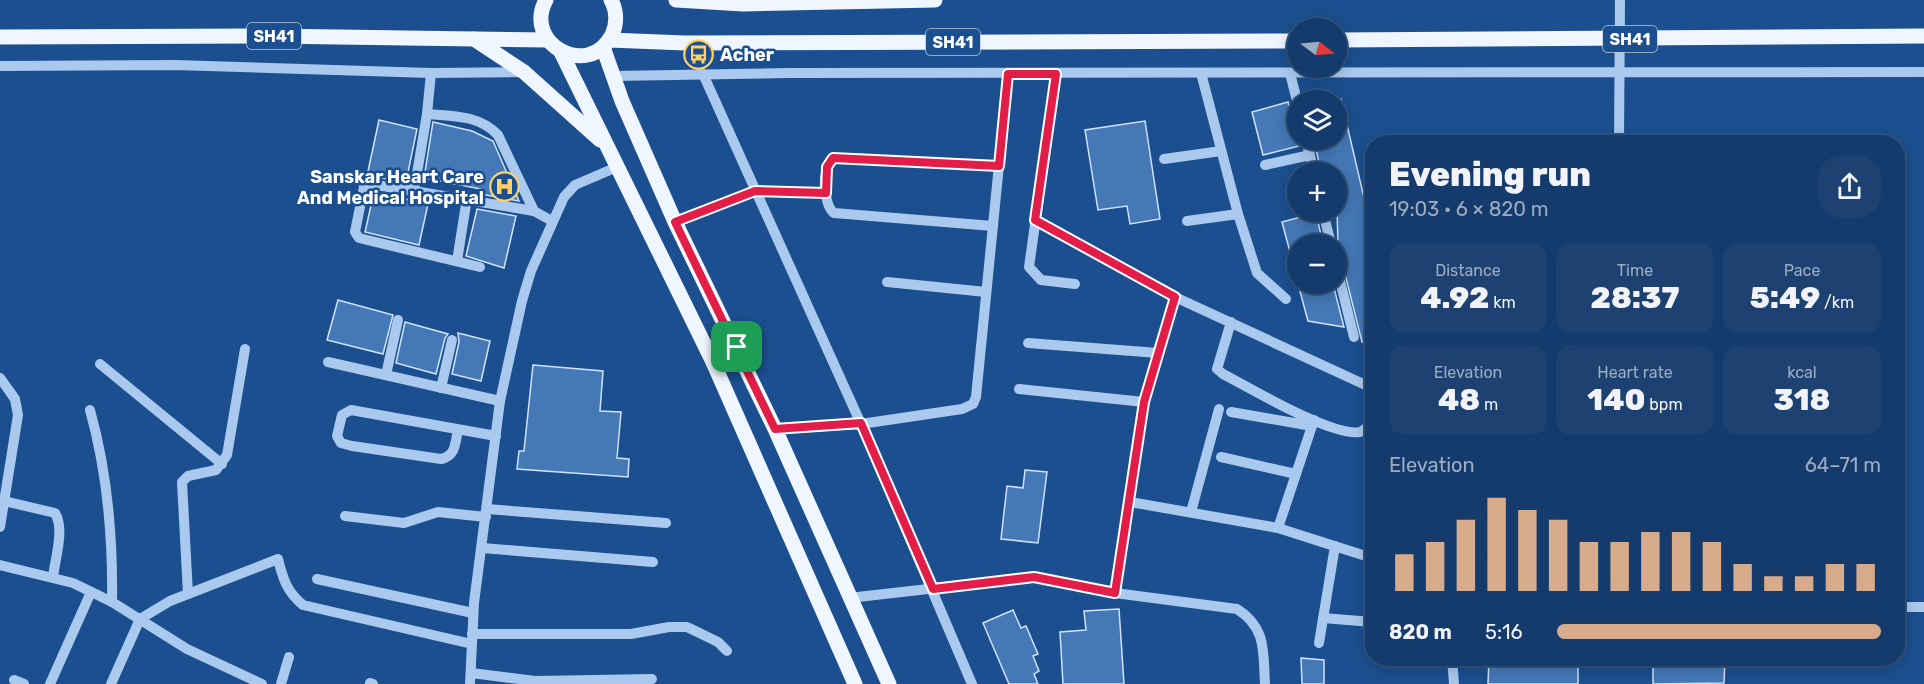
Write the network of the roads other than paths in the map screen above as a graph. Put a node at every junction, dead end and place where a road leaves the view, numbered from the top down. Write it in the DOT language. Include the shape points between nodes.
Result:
graph roads {
  1 [pos="546,0"];
  2 [pos="610,0"];
  3 [pos="676,0"];
  4 [pos="935,0"];
  5 [pos="1620,0"];
  6 [pos="1924,36"];
  7 [pos="0,37"];
  8 [pos="474,39"];
  9 [pos="547,40"];
  10 [pos="1287,40"];
  11 [pos="1347,40"];
  12 [pos="1620,40"];
  13 [pos="606,44"];
  14 [pos="561,52"];
  15 [pos="0,66"];
  16 [pos="524,72"];
  17 [pos="1924,72"];
  18 [pos="431,73"];
  19 [pos="1201,73"];
  20 [pos="1287,73"];
  21 [pos="1347,73"];
  22 [pos="1619,73"];
  23 [pos="703,74"];
  24 [pos="1008,74"];
  25 [pos="1056,74"];
  26 [pos="613,76"];
  27 [pos="427,114"];
  28 [pos="1618,135"];
  29 [pos="607,146"];
  30 [pos="1309,150"];
  31 [pos="1221,152"];
  32 [pos="1310,155"];
  33 [pos="1164,159"];
  34 [pos="1312,162"];
  35 [pos="1265,165"];
  36 [pos="999,166"];
  37 [pos="617,167"];
  38 [pos="414,191"];
  39 [pos="755,191"];
  40 [pos="826,193"];
  41 [pos="467,198"];
  42 [pos="534,211"];
  43 [pos="1238,213"];
  44 [pos="1035,220"];
  45 [pos="552,221"];
  46 [pos="1187,221"];
  47 [pos="675,222"];
  48 [pos="993,226"];
  49 [pos="457,261"];
  50 [pos="480,267"];
  51 [pos="888,282"];
  52 [pos="1075,284"];
  53 [pos="986,292"];
  54 [pos="1343,294"];
  55 [pos="1175,297"];
  56 [pos="1286,299"];
  57 [pos="398,320"];
  58 [pos="1231,322"];
  59 [pos="1354,337"];
  60 [pos="452,340"];
  61 [pos="1028,343"];
  62 [pos="737,347"];
  63 [pos="245,349"];
  64 [pos="1158,353"];
  65 [pos="328,362"];
  66 [pos="712,362"];
  67 [pos="100,364"];
  68 [pos="386,375"];
  69 [pos="0,378"];
  70 [pos="1365,385"];
  71 [pos="441,388"];
  72 [pos="1019,389"];
  73 [pos="500,401"];
  74 [pos="1144,402"];
  75 [pos="1219,409"];
  76 [pos="90,410"];
  77 [pos="1231,412"];
  78 [pos="861,423"];
  79 [pos="1313,423"];
  80 [pos="775,429"];
  81 [pos="458,430"];
  82 [pos="1365,430"];
  83 [pos="496,436"];
  84 [pos="1221,457"];
  85 [pos="0,460"];
  86 [pos="12,461"];
  87 [pos="222,464"];
  88 [pos="1296,474"];
  89 [pos="2,500"];
  90 [pos="1130,502"];
  91 [pos="1191,512"];
  92 [pos="487,513"];
  93 [pos="345,516"];
  94 [pos="666,523"];
  95 [pos="0,527"];
  96 [pos="1278,528"];
  97 [pos="1335,546"];
  98 [pos="482,548"];
  99 [pos="1365,556"];
  100 [pos="653,562"];
  101 [pos="0,565"];
  102 [pos="53,577"];
  103 [pos="317,579"];
  104 [pos="933,589"];
  105 [pos="91,592"];
  106 [pos="1115,593"];
  107 [pos="188,594"];
  108 [pos="849,598"];
  109 [pos="112,602"];
  110 [pos="1905,607"];
  111 [pos="1924,607"];
  112 [pos="473,613"];
  113 [pos="1323,618"];
  114 [pos="140,619"];
  115 [pos="1365,621"];
  116 [pos="472,639"];
  117 [pos="1319,643"];
  118 [pos="727,651"];
  119 [pos="290,657"];
  120 [pos="1453,666"];
  121 [pos="470,679"];
  122 [pos="652,679"];
  123 [pos="50,684"];
  124 [pos="111,684"];
  125 [pos="262,684"];
  126 [pos="281,684"];
  127 [pos="855,684"];
  128 [pos="889,684"];
  129 [pos="972,684"];
  130 [pos="1265,684"];
  131 [pos="1454,684"];
  1 -- 9 [label="main road" via="541,24"];
  2 -- 13 [label="main road" via="616,23"];
  3 -- 4 [label="main road" via="743,4"];
  5 -- 12 [label="street"];
  6 -- 12 [label="main road, SH41"];
  7 -- 8 [label="main road, SH41"];
  8 -- 9 [label="main road, SH41"];
  8 -- 16 [label="main road"];
  9 -- 14 [label="main road"];
  10 -- 13 [label="main road, SH41"];
  11 -- 12 [label="main road, SH41"];
  12 -- 22 [label="street"];
  13 -- 14 [label="main road, SH41" via="587,56"];
  13 -- 26 [label="main road"];
  14 -- 29 [label="main road"];
  15 -- 18 [label="street" via="175,65"];
  16 -- 18 [label="street"];
  16 -- 29 [label="main road"];
  17 -- 22 [label="street"];
  18 -- 27 [label="street"];
  19 -- 20 [label="street"];
  19 -- 25 [label="street"];
  19 -- 31 [label="street"];
  21 -- 22 [label="street"];
  22 -- 28 [label="street"];
  23 -- 24 [label="street"];
  23 -- 26 [label="street"];
  23 -- 39 [label="street"];
  24 -- 25 [label="street"];
  24 -- 36 [label="street"];
  25 -- 44 [label="street"];
  26 -- 47 [label="main road"];
  27 -- 38 [label="street"];
  27 -- 42 [label="street" via="475,119 489,126 498,135"];
  29 -- 37 [label="main road"];
  30 -- 32 [label="street"];
  31 -- 33 [label="street"];
  31 -- 43 [label="street"];
  32 -- 34 [label="street"];
  32 -- 35 [label="street"];
  36 -- 40 [label="street" via="833,158 827,167"];
  36 -- 48 [label="street"];
  37 -- 45 [label="street" via="575,185"];
  37 -- 66 [label="main road"];
  38 -- 41 [label="street"];
  38 -- 49 [label="street" via="369,184 364,187 355,232 359,238"];
  39 -- 40 [label="street"];
  39 -- 47 [label="street"];
  39 -- 78 [label="street"];
  40 -- 48 [label="street" via="828,209 834,213"];
  41 -- 42 [label="street"];
  41 -- 49 [label="street"];
  42 -- 45 [label="street"];
  43 -- 46 [label="street"];
  43 -- 56 [label="street" via="1257,273"];
  44 -- 52 [label="street" via="1029,267 1041,280"];
  44 -- 55 [label="street"];
  45 -- 73 [label="street" via="522,301"];
  47 -- 62 [label="main road"];
  48 -- 53 [label="street"];
  49 -- 50 [label="street"];
  51 -- 53 [label="street"];
  53 -- 78 [label="street" via="973,404 962,409"];
  54 -- 59 [label="street"];
  55 -- 58 [label="street"];
  55 -- 64 [label="street"];
  57 -- 68 [label="street"];
  58 -- 70 [label="street"];
  58 -- 79 [label="street" via="1217,369"];
  60 -- 71 [label="street"];
  61 -- 64 [label="street"];
  62 -- 66 [label="main road"];
  62 -- 80 [label="main road"];
  63 -- 87 [label="street" via="230,444"];
  64 -- 74 [label="street"];
  65 -- 68 [label="street"];
  66 -- 127 [label="main road"];
  67 -- 87 [label="street"];
  68 -- 71 [label="street"];
  69 -- 86 [label="street" via="15,399 18,415"];
  71 -- 73 [label="street"];
  72 -- 74 [label="street"];
  73 -- 83 [label="street"];
  74 -- 90 [label="street"];
  75 -- 91 [label="street"];
  76 -- 109 [label="street" via="101,459 112,555"];
  77 -- 79 [label="street"];
  78 -- 80 [label="street"];
  78 -- 104 [label="street"];
  79 -- 82 [label="street" via="1357,432"];
  79 -- 88 [label="street"];
  80 -- 108 [label="main road"];
  81 -- 81 [label="street" via="453,452 441,459 352,446 341,443 337,436 342,415 351,410"];
  81 -- 83 [label="street"];
  83 -- 92 [label="street"];
  84 -- 88 [label="street"];
  85 -- 86 [label="street"];
  86 -- 89 [label="street"];
  87 -- 107 [label="street" via="216,470 188,476 182,482"];
  88 -- 96 [label="street"];
  89 -- 95 [label="street"];
  89 -- 102 [label="street" via="55,513 59,519"];
  90 -- 91 [label="street"];
  90 -- 106 [label="street"];
  91 -- 96 [label="street"];
  92 -- 93 [label="street" via="438,512 404,523"];
  92 -- 94 [label="street"];
  92 -- 98 [label="street"];
  96 -- 97 [label="street"];
  97 -- 99 [label="street"];
  97 -- 113 [label="street"];
  98 -- 100 [label="street"];
  98 -- 112 [label="street"];
  101 -- 102 [label="street"];
  102 -- 105 [label="street"];
  103 -- 112 [label="street"];
  104 -- 106 [label="street" via="1034,577"];
  104 -- 108 [label="street"];
  104 -- 129 [label="street"];
  105 -- 109 [label="street"];
  105 -- 123 [label="street"];
  106 -- 130 [label="street" via="1238,609 1259,629"];
  107 -- 114 [label="street"];
  107 -- 116 [label="street" via="278,559 284,583 303,605"];
  108 -- 128 [label="main road"];
  109 -- 114 [label="street"];
  110 -- 111 [label="street"];
  112 -- 116 [label="street"];
  113 -- 115 [label="street"];
  113 -- 117 [label="street"];
  114 -- 124 [label="street"];
  114 -- 125 [label="street" via="186,649"];
  116 -- 118 [label="street" via="631,634 687,627 718,642"];
  116 -- 121 [label="street"];
  119 -- 126 [label="street"];
  120 -- 131 [label="street"];
  121 -- 122 [label="street"];
}
